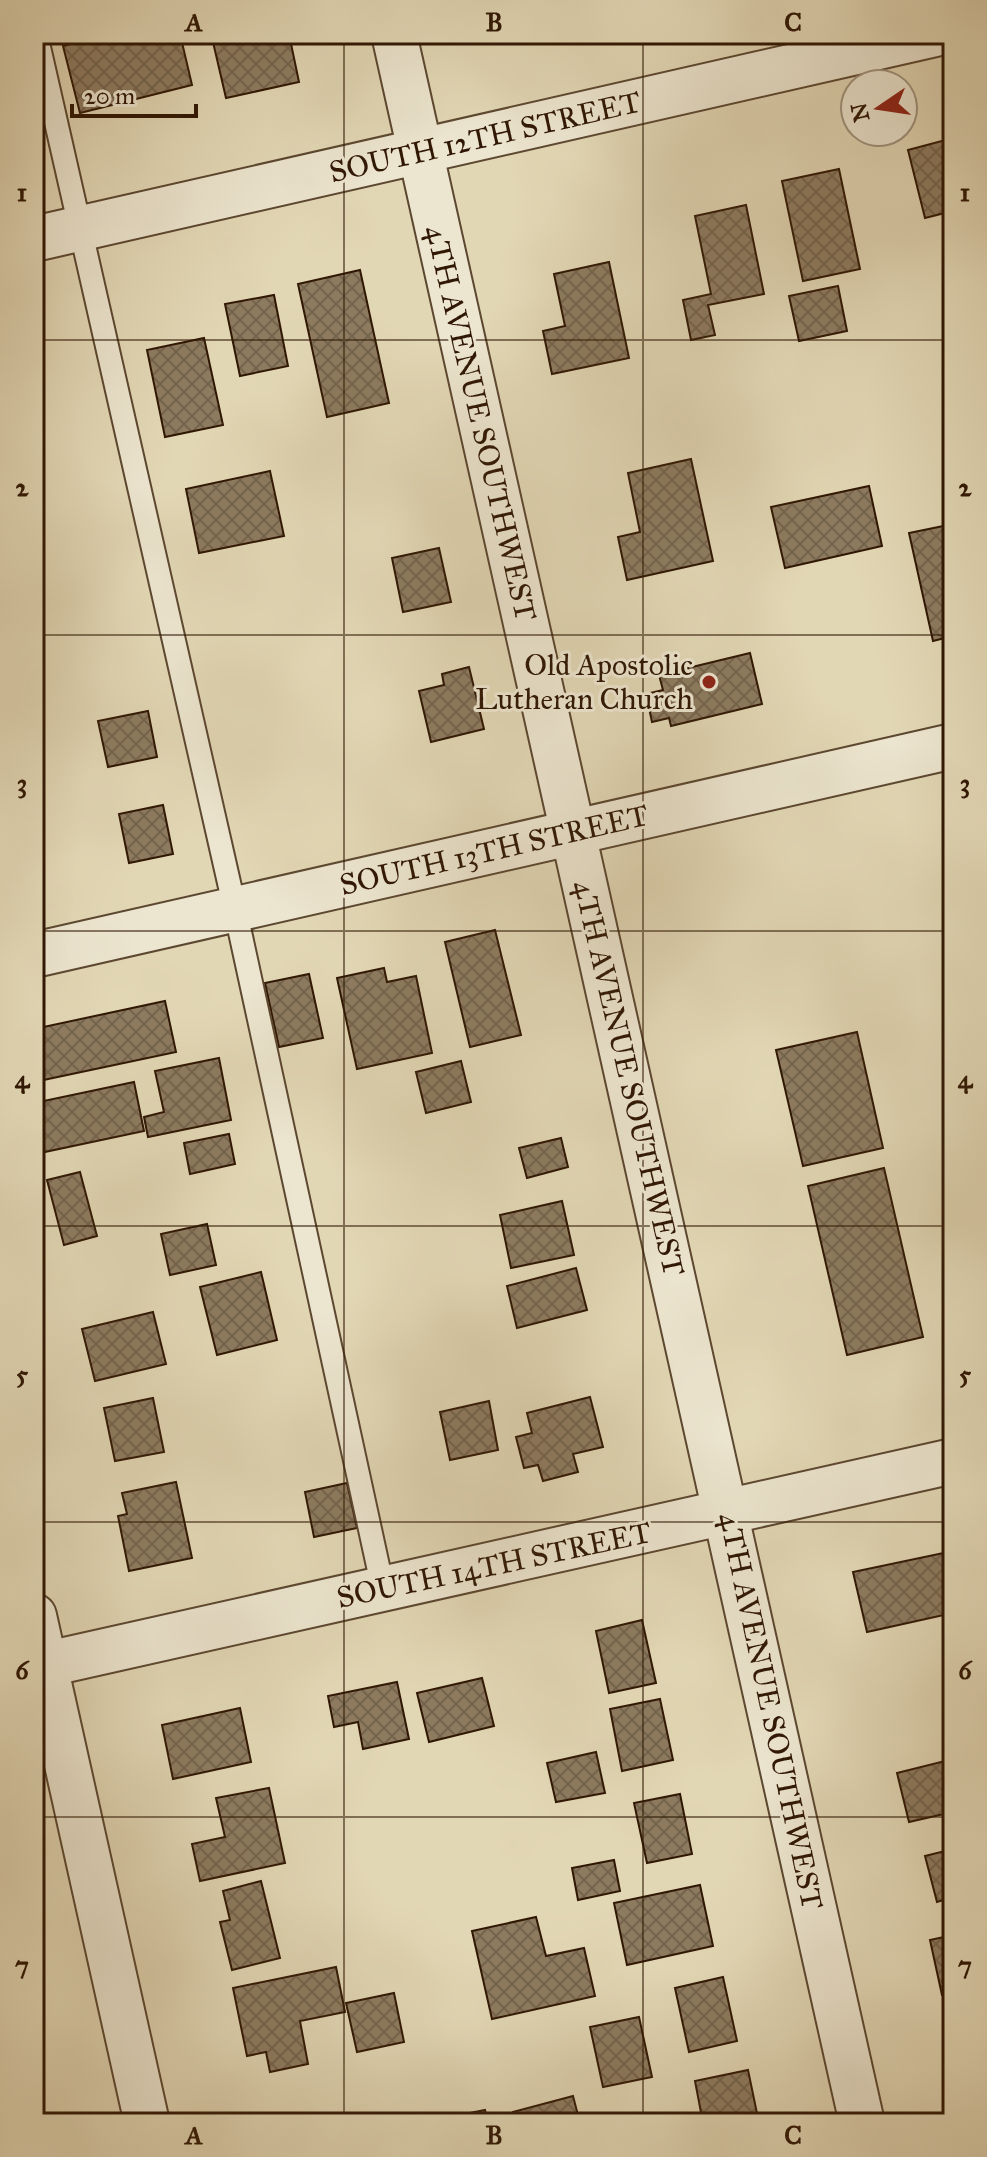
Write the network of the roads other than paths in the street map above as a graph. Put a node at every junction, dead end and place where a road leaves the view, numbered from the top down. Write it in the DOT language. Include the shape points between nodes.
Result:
graph roads {
  1 [pos="36,34"];
  2 [pos="394,34"];
  3 [pos="935,34"];
  4 [pos="420,152"];
  5 [pos="80,229"];
  6 [pos="34,239"];
  7 [pos="953,746"];
  8 [pos="574,832"];
  9 [pos="235,909"];
  10 [pos="34,955"];
  11 [pos="953,1461"];
  12 [pos="727,1513"];
  13 [pos="383,1589"];
  14 [pos="34,1616"];
  15 [pos="40,1666"];
  16 [pos="147,2123"];
  17 [pos="862,2123"];
  1 -- 5 [label="lane"];
  2 -- 4 [label="street, 4TH AVENUE SOUTHWEST"];
  3 -- 4 [label="street, SOUTH 12TH STREET"];
  4 -- 5 [label="street, SOUTH 12TH STREET"];
  4 -- 8 [label="street, 4TH AVENUE SOUTHWEST"];
  5 -- 6 [label="street, SOUTH 12TH STREET"];
  5 -- 9 [label="lane"];
  7 -- 8 [label="street, SOUTH 13TH STREET"];
  8 -- 9 [label="street, SOUTH 13TH STREET"];
  8 -- 12 [label="street, 4TH AVENUE SOUTHWEST"];
  9 -- 10 [label="street, SOUTH 13TH STREET"];
  9 -- 13 [label="lane"];
  11 -- 12 [label="street, SOUTH 14TH STREET"];
  12 -- 13 [label="street, SOUTH 14TH STREET"];
  12 -- 17 [label="street, 4TH AVENUE SOUTHWEST"];
  13 -- 15 [label="street, SOUTH 14TH STREET"];
  14 -- 15 [label="street"];
  15 -- 16 [label="street"];
}
